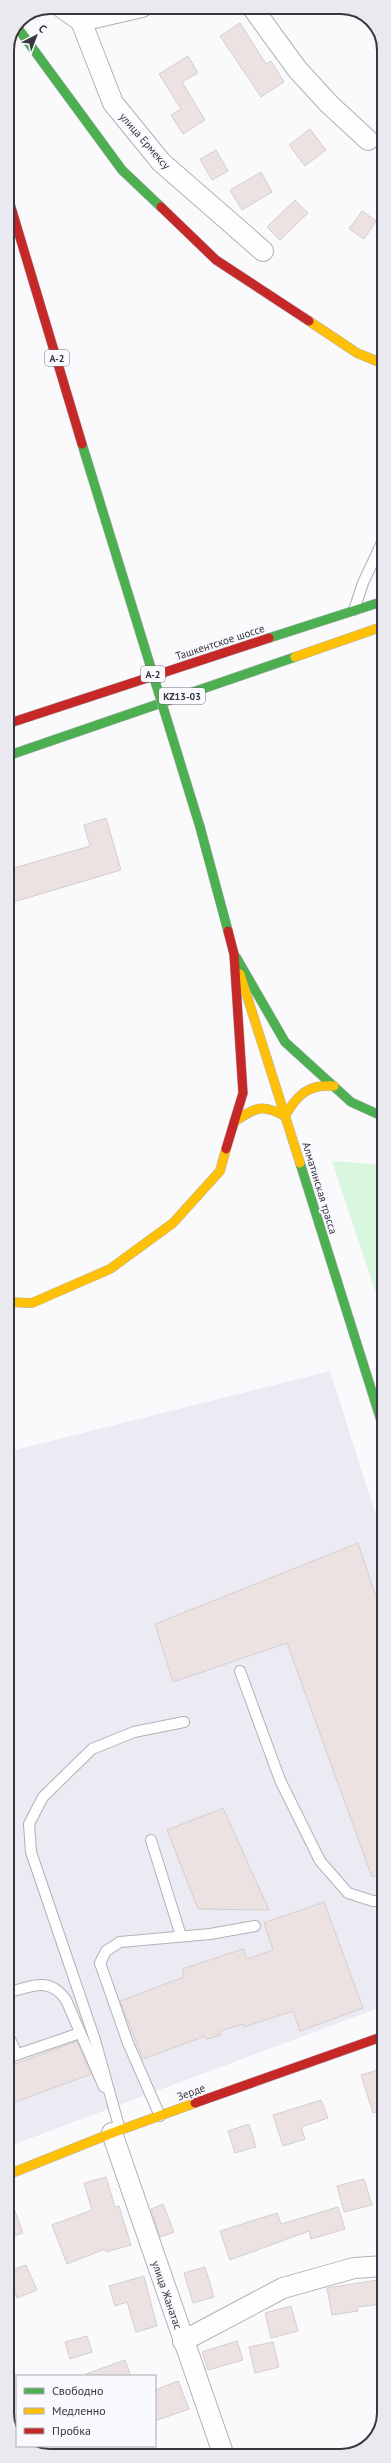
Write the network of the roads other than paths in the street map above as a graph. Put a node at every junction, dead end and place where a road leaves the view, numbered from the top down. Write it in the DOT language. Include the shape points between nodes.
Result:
graph roads {
  1 [pos="71,14"];
  2 [pos="112,14"];
  3 [pos="257,14"];
  4 [pos="81,21"];
  5 [pos="20,31"];
  6 [pos="368,140"];
  7 [pos="14,217"];
  8 [pos="262,251"];
  9 [pos="377,361"];
  10 [pos="377,553"];
  11 [pos="377,560"];
  12 [pos="373,561"];
  13 [pos="377,604"];
  14 [pos="352,617"];
  15 [pos="377,628"];
  16 [pos="357,635"];
  17 [pos="14,722"];
  18 [pos="14,754"];
  19 [pos="234,954"];
  20 [pos="334,1086"];
  21 [pos="377,1114"];
  22 [pos="285,1116"];
  23 [pos="234,1122"];
  24 [pos="14,1302"];
  25 [pos="377,1408"];
  26 [pos="240,1671"];
  27 [pos="184,1722"];
  28 [pos="151,1840"];
  29 [pos="377,1901"];
  30 [pos="255,1926"];
  31 [pos="181,1936"];
  32 [pos="14,1991"];
  33 [pos="80,2033"];
  34 [pos="377,2038"];
  35 [pos="14,2055"];
  36 [pos="112,2101"];
  37 [pos="160,2116"];
  38 [pos="116,2132"];
  39 [pos="14,2171"];
  40 [pos="377,2266"];
  41 [pos="183,2341"];
  42 [pos="222,2449"];
  1 -- 4 [label="street"];
  2 -- 4 [label="street"];
  3 -- 6 [label="street" via="297,69 329,104"];
  4 -- 8 [label="street, улица Ермексу" via="113,103 161,162"];
  5 -- 9 [label="main road" via="122,170 216,260 357,353"];
  7 -- 19 [label="main road, A-2, bridge" via="200,827"];
  10 -- 12 [label="lane"];
  11 -- 12 [label="lane"];
  12 -- 14 [label="lane"];
  13 -- 14 [label="main road, KZ13-03"];
  14 -- 16 [label="main road"];
  14 -- 17 [label="main road, Ташкентское шоссе / KZ13-03"];
  15 -- 16 [label="main road"];
  16 -- 18 [label="main road, KZ13-03"];
  19 -- 20 [label="main road" via="285,1042"];
  19 -- 22 [label="main road, Алматинская трасса"];
  19 -- 23 [label="main road" via="243,1093"];
  20 -- 21 [label="main road" via="352,1102"];
  20 -- 22 [label="main road" via="318,1084 306,1088"];
  22 -- 23 [label="main road" via="271,1107 257,1106"];
  22 -- 25 [label="main road, Алматинская трасса"];
  23 -- 24 [label="main road" via="220,1171 173,1222 110,1269 32,1303"];
  26 -- 29 [label="lane" via="280,1780 320,1861 348,1893"];
  27 -- 36 [label="lane" via="134,1732 92,1749 43,1797 29,1824 32,1852 95,2040"];
  28 -- 31 [label="lane"];
  30 -- 31 [label="lane"];
  31 -- 37 [label="lane" via="120,1942 106,1951 100,1963 128,2043"];
  32 -- 33 [label="lane" via="48,1984 58,1989 66,2000"];
  33 -- 35 [label="lane"];
  33 -- 36 [label="lane" via="98,2077"];
  34 -- 37 [label="main road, Зерде"];
  36 -- 38 [label="lane"];
  37 -- 38 [label="main road, Зерде"];
  38 -- 39 [label="main road, Зерде"];
  38 -- 41 [label="street, улица Жанатас"];
  40 -- 41 [label="street" via="354,2268 283,2288"];
  41 -- 42 [label="street, улица Жанатас"];
}
